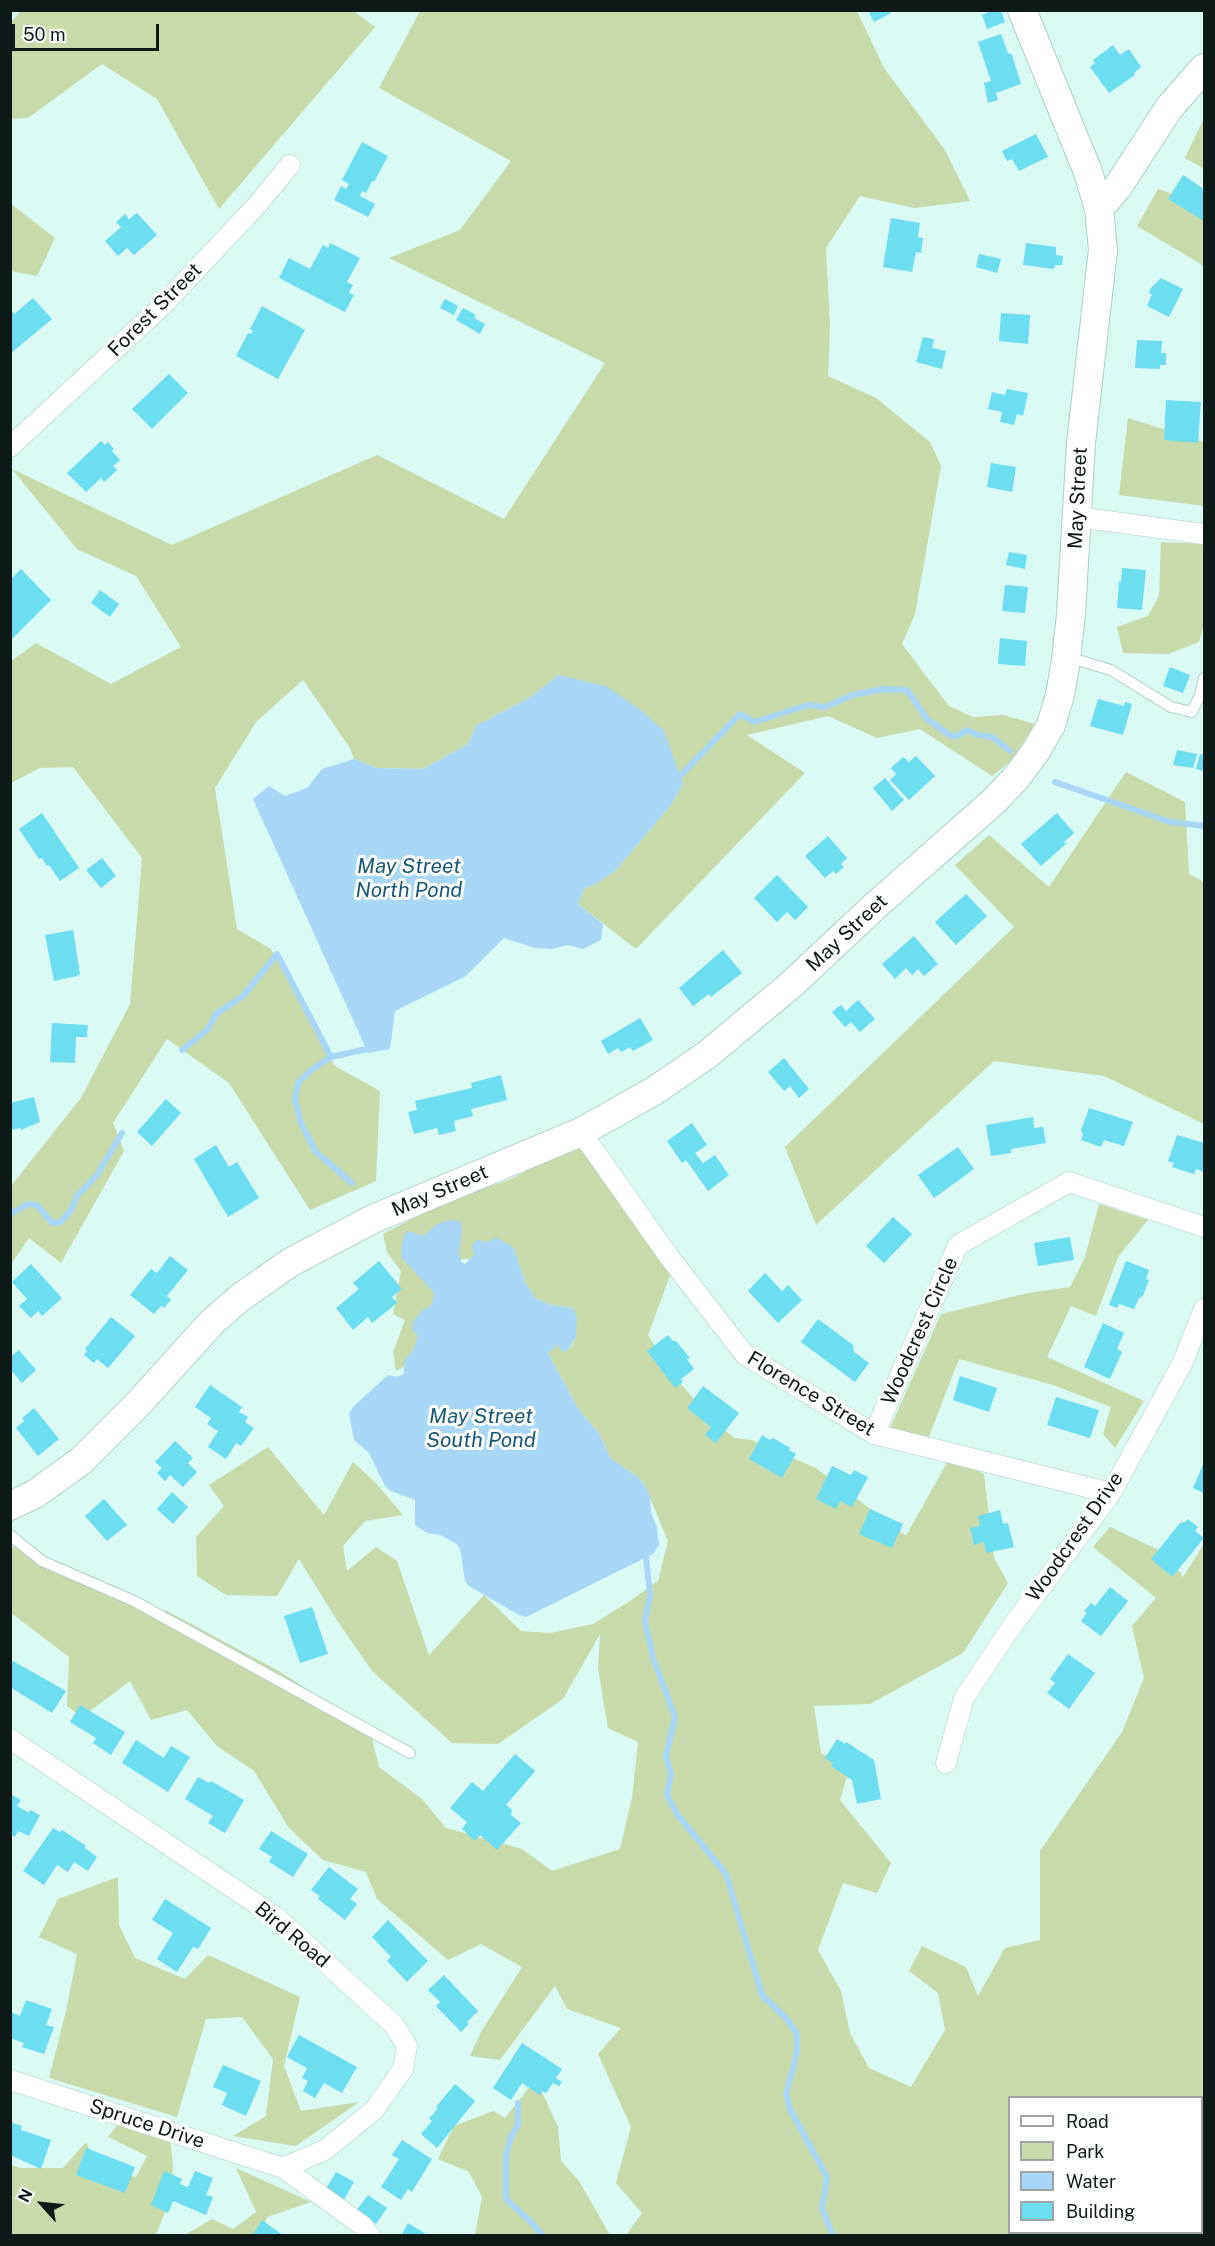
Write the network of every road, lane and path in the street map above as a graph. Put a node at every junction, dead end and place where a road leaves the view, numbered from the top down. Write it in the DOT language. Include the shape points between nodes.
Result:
graph roads {
  1 [pos="1023,10"];
  2 [pos="1204,68"];
  3 [pos="290,165"];
  4 [pos="1099,209"];
  5 [pos="10,447"];
  6 [pos="1077,517"];
  7 [pos="1204,534"];
  8 [pos="1066,660"];
  9 [pos="1204,678"];
  10 [pos="581,1132"];
  11 [pos="1204,1227"];
  12 [pos="1204,1309"];
  13 [pos="874,1434"];
  14 [pos="1110,1493"];
  15 [pos="10,1506"];
  16 [pos="10,1535"];
  17 [pos="10,1739"];
  18 [pos="410,1753"];
  19 [pos="946,1763"];
  20 [pos="10,2080"];
  21 [pos="283,2168"];
  22 [pos="370,2235"];
  1 -- 4 [label="street, May Street"];
  2 -- 4 [label="street" via="1169,108"];
  3 -- 5 [label="street, Forest Street" via="162,306"];
  4 -- 6 [label="street, May Street" via="1103,250 1083,411"];
  6 -- 7 [label="street"];
  6 -- 8 [label="street, May Street"];
  8 -- 9 [label="lane" via="1111,670 1171,707 1192,712"];
  8 -- 10 [label="street, May Street" via="1050,725 1036,752 993,802 793,983 708,1054 654,1091"];
  10 -- 13 [label="street, Florence Street" via="745,1355"];
  10 -- 15 [label="street, May Street" via="373,1219 291,1262 212,1322 81,1461 35,1494"];
  11 -- 13 [label="street, Woodcrest Circle" via="1069,1182 958,1245"];
  12 -- 14 [label="street, Woodcrest Drive" via="1182,1364"];
  13 -- 14 [label="street, Florence Street"];
  14 -- 19 [label="street, Woodcrest Drive" via="964,1698"];
  16 -- 18 [label="lane" via="42,1561 134,1601"];
  17 -- 21 [label="street, Bird Road" via="276,1917 394,2025 403,2038 407,2046 403,2069 374,2110 325,2150"];
  20 -- 21 [label="street, Spruce Drive"];
  21 -- 22 [label="street, Spruce Drive"];
}
